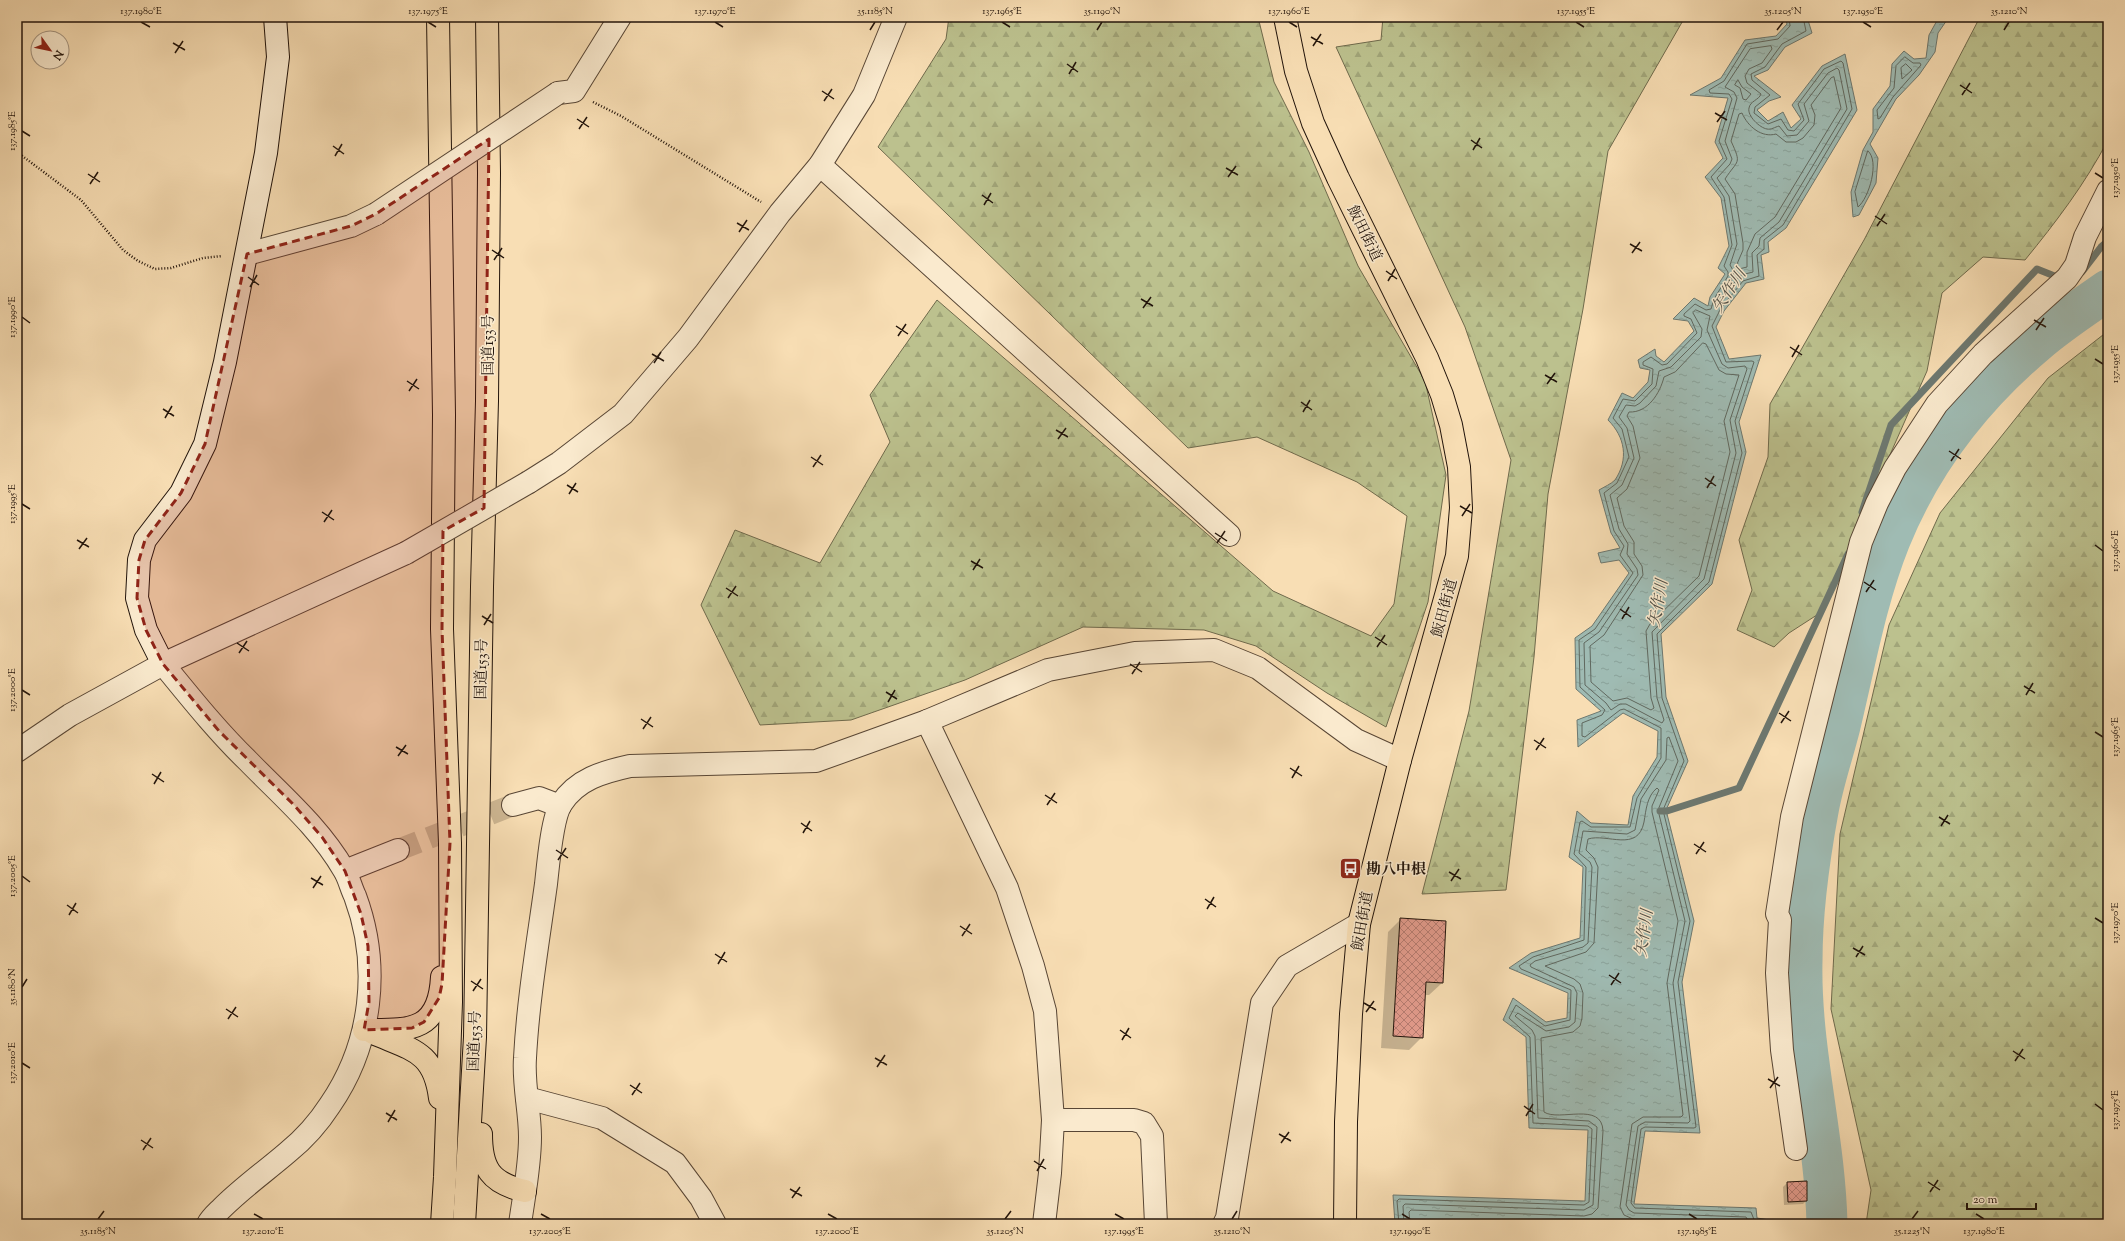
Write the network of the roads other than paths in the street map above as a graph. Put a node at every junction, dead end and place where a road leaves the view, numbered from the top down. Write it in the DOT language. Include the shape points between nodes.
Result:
graph roads {
  1 [pos="275,17"];
  2 [pos="438,17"];
  3 [pos="487,17"];
  4 [pos="620,17"];
  5 [pos="896,17"];
  6 [pos="1286,17"];
  7 [pos="820,165"];
  8 [pos="2108,191"];
  9 [pos="247,254"];
  10 [pos="1229,535"];
  11 [pos="163,664"];
  12 [pos="927,721"];
  13 [pos="17,751"];
  14 [pos="1400,760"];
  15 [pos="513,804"];
  16 [pos="560,806"];
  17 [pos="450,843"];
  18 [pos="398,850"];
  19 [pos="345,871"];
  20 [pos="1359,924"];
  21 [pos="364,1030"];
  22 [pos="474,1037"];
  23 [pos="527,1098"];
  24 [pos="1053,1120"];
  25 [pos="1796,1149"];
  26 [pos="445,1177"];
  27 [pos="525,1191"];
  28 [pos="208,1224"];
  29 [pos="442,1224"];
  30 [pos="464,1224"];
  31 [pos="520,1224"];
  32 [pos="715,1224"];
  33 [pos="1044,1224"];
  34 [pos="1156,1224"];
  35 [pos="1224,1224"];
  36 [pos="1345,1224"];
  1 -- 9 [label="street" via="278,57 266,152"];
  2 -- 17 [label="highway, 国道153号" via="444,415 442,629"];
  3 -- 22 [label="highway, 国道153号" via="487,393"];
  4 -- 9 [label="street, bridge" via="566,92 376,214 351,226"];
  5 -- 7 [label="street" via="864,95"];
  6 -- 14 [label="highway, 飯田街道" via="1296,71 1313,123 1427,358 1451,425 1459,467 1461,508 1457,556"];
  7 -- 10 [label="street"];
  7 -- 11 [label="street, bridge" via="780,214 688,338 622,414 559,464 406,553"];
  8 -- 25 [label="street" via="2068,278 1984,354 1937,404 1919,429 1895,468 1861,542 1792,817 1777,914 1780,920 1777,973 1782,1050"];
  9 -- 11 [label="street" via="225,362 204,444 181,493 145,540 139,560 137,598 146,630"];
  11 -- 13 [label="street" via="70,716"];
  11 -- 19 [label="street" via="219,731 322,837"];
  12 -- 14 [label="street" via="1048,670 1135,653 1214,650 1258,668 1356,740"];
  12 -- 16 [label="street" via="816,761 630,766 606,771 571,790"];
  12 -- 24 [label="street" via="1006,888 1033,966 1045,1011"];
  14 -- 20 [label="highway, 飯田街道"];
  15 -- 16 [label="street" via="539,798"];
  16 -- 23 [label="street" via="553,835 529,1013 525,1060"];
  17 -- 21 [label="highway" via="439,998 424,1022 412,1028"];
  17 -- 26 [label="highway, 国道153号" via="451,1002"];
  18 -- 19 [label="street"];
  19 -- 21 [label="street" via="361,914 368,946 369,1002"];
  20 -- 35 [label="street" via="1287,966 1262,1003"];
  20 -- 36 [label="highway, 飯田街道" via="1350,1014"];
  21 -- 26 [label="highway" via="415,1051 426,1059 434,1070 440,1100"];
  21 -- 28 [label="street" via="355,1059 330,1106 310,1131 289,1152 239,1191"];
  22 -- 27 [label="highway" via="481,1091 481,1153 484,1164 490,1173 501,1181"];
  22 -- 30 [label="highway, 国道153号"];
  23 -- 27 [label="street" via="530,1136"];
  23 -- 32 [label="street" via="602,1118 675,1163 701,1198"];
  24 -- 33 [label="street"];
  24 -- 34 [label="street" via="1134,1120 1144,1123 1152,1136"];
  26 -- 29 [label="highway, 国道153号"];
  27 -- 31 [label="street"];
}
